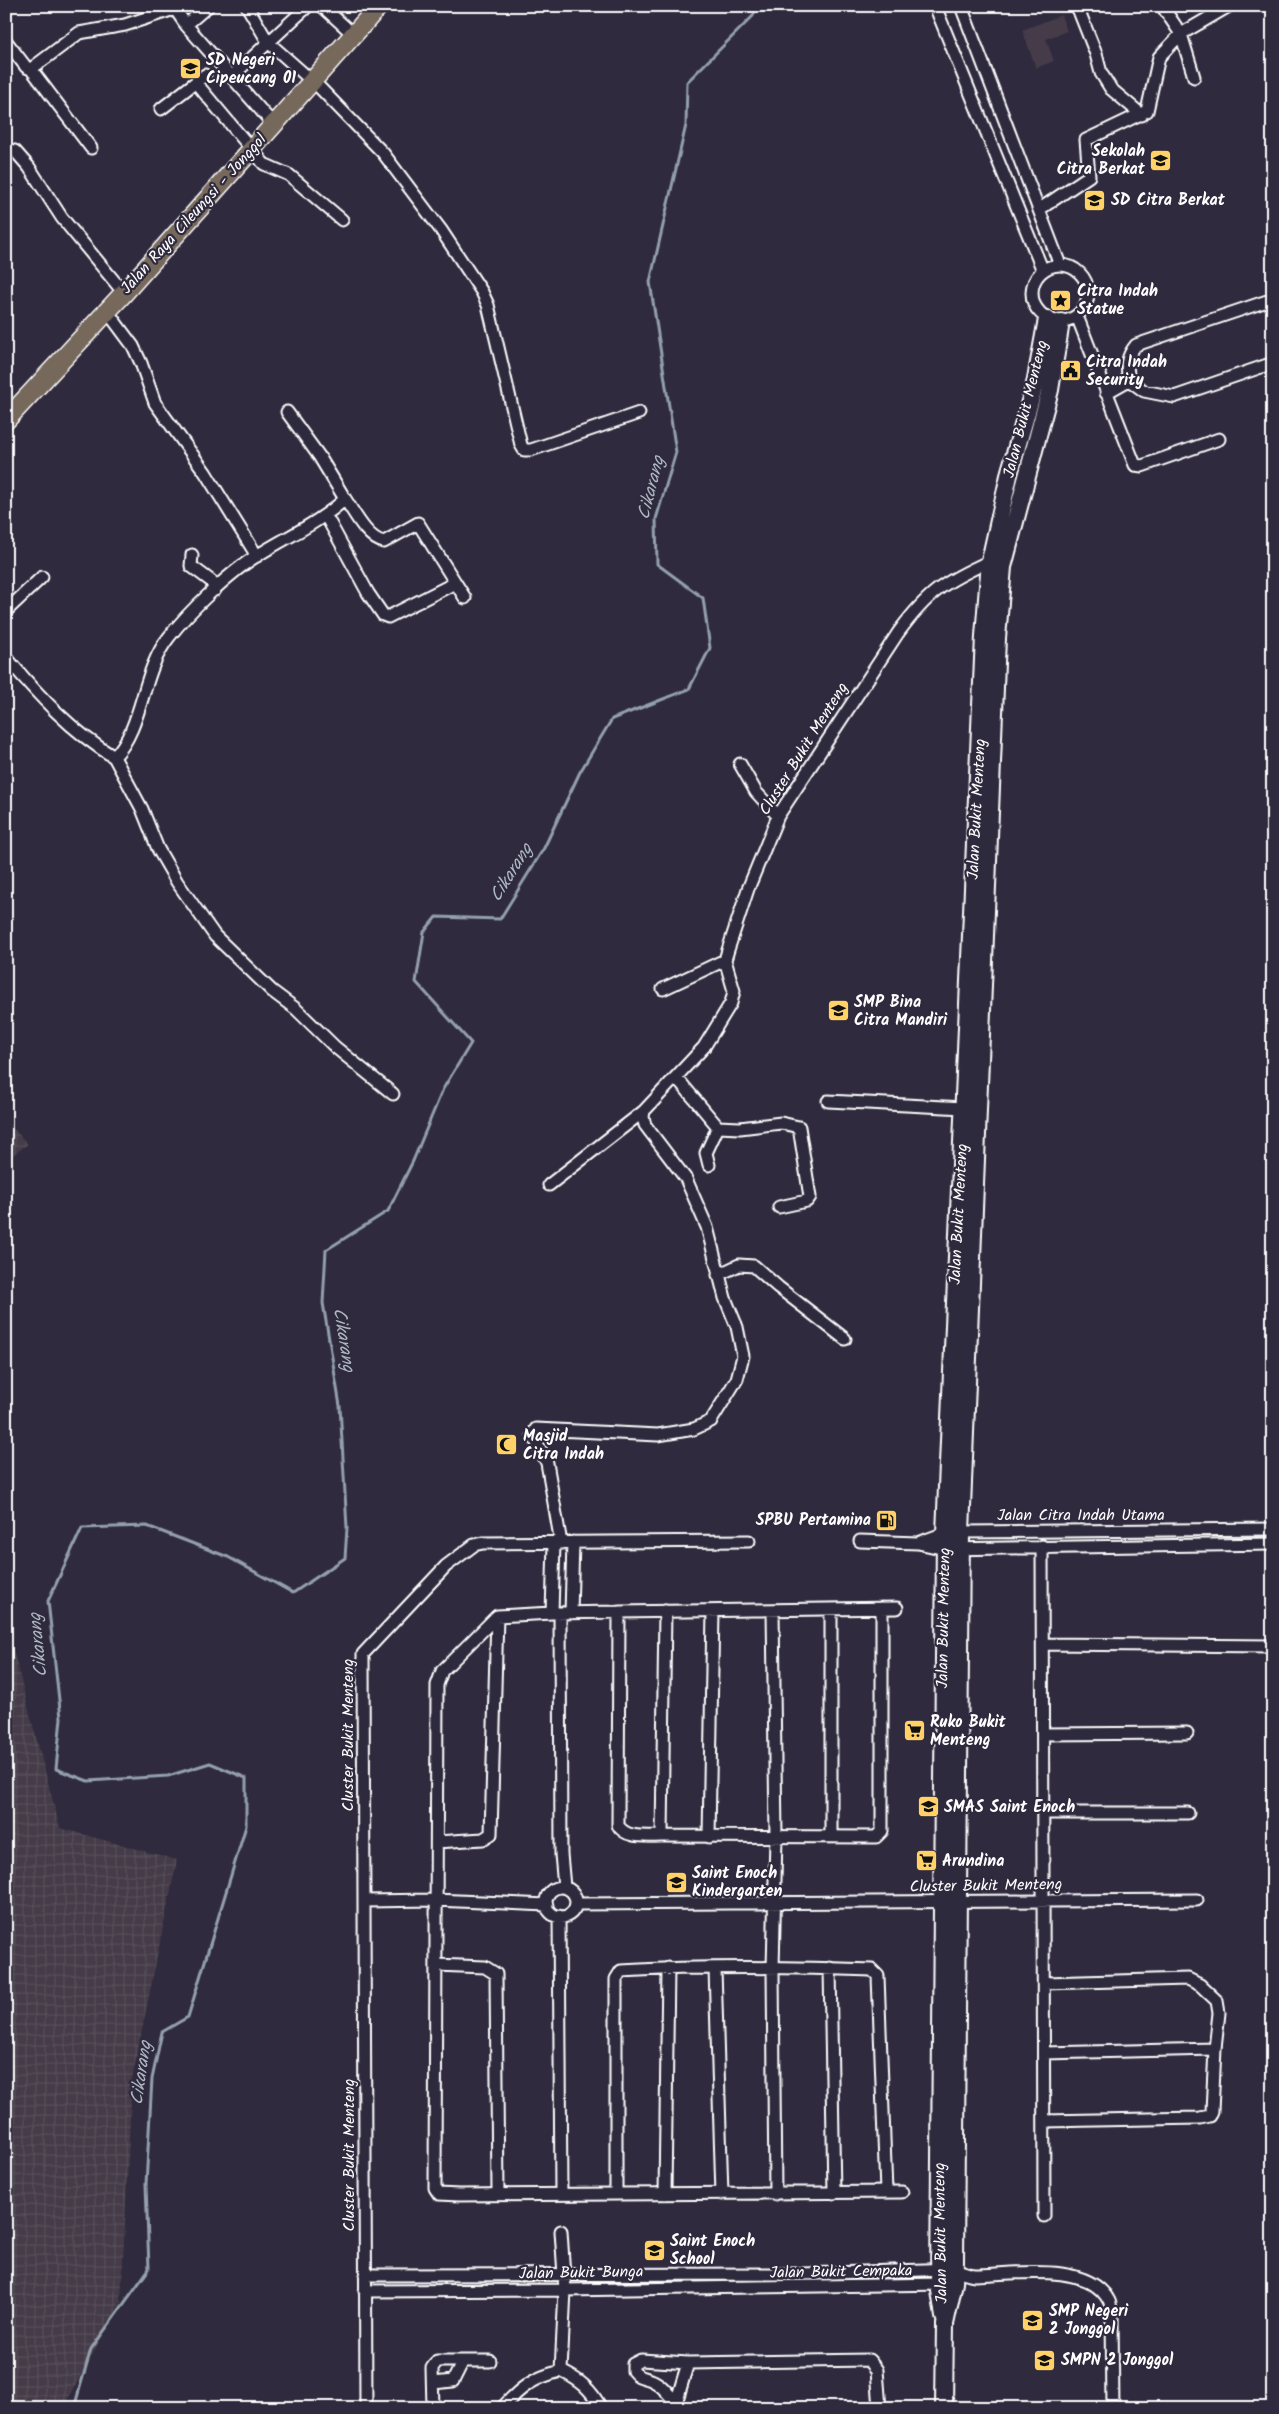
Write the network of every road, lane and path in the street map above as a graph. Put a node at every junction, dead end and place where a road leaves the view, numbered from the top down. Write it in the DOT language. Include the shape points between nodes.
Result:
graph roads {
  1 [pos="208,6"];
  2 [pos="247,6"];
  3 [pos="308,6"];
  4 [pos="322,6"];
  5 [pos="379,6"];
  6 [pos="935,6"];
  7 [pos="961,6"];
  8 [pos="1077,6"];
  9 [pos="1162,6"];
  10 [pos="1229,6"];
  11 [pos="174,7"];
  12 [pos="186,25"];
  13 [pos="1180,34"];
  14 [pos="354,35"];
  15 [pos="6,41"];
  16 [pos="268,42"];
  17 [pos="31,68"];
  18 [pos="231,77"];
  19 [pos="1194,77"];
  20 [pos="313,81"];
  21 [pos="161,109"];
  22 [pos="1142,115"];
  23 [pos="273,124"];
  24 [pos="91,148"];
  25 [pos="6,149"];
  26 [pos="252,150"];
  27 [pos="1040,209"];
  28 [pos="342,220"];
  29 [pos="1060,265"];
  30 [pos="1043,271"];
  31 [pos="124,293"];
  32 [pos="1273,299"];
  33 [pos="107,311"];
  34 [pos="1077,316"];
  35 [pos="1054,320"];
  36 [pos="1273,362"];
  37 [pos="1129,380"];
  38 [pos="1106,393"];
  39 [pos="287,412"];
  40 [pos="639,413"];
  41 [pos="6,420"];
  42 [pos="1219,440"];
  43 [pos="345,499"];
  44 [pos="326,516"];
  45 [pos="192,555"];
  46 [pos="257,556"];
  47 [pos="990,561"];
  48 [pos="42,577"];
  49 [pos="455,583"];
  50 [pos="216,590"];
  51 [pos="465,598"];
  52 [pos="6,610"];
  53 [pos="6,657"];
  54 [pos="114,757"];
  55 [pos="740,764"];
  56 [pos="778,816"];
  57 [pos="725,960"];
  58 [pos="663,989"];
  59 [pos="676,1077"];
  60 [pos="393,1094"];
  61 [pos="828,1101"];
  62 [pos="964,1108"];
  63 [pos="644,1111"];
  64 [pos="718,1127"];
  65 [pos="709,1165"];
  66 [pos="549,1186"];
  67 [pos="779,1207"];
  68 [pos="718,1275"];
  69 [pos="845,1339"];
  70 [pos="1273,1529"];
  71 [pos="961,1532"];
  72 [pos="749,1541"];
  73 [pos="860,1541"];
  74 [pos="574,1542"];
  75 [pos="557,1543"];
  76 [pos="950,1543"];
  77 [pos="1273,1544"];
  78 [pos="1042,1546"];
  79 [pos="882,1608"];
  80 [pos="897,1608"];
  81 [pos="831,1609"];
  82 [pos="773,1610"];
  83 [pos="665,1611"];
  84 [pos="713,1611"];
  85 [pos="619,1612"];
  86 [pos="561,1613"];
  87 [pos="497,1616"];
  88 [pos="1043,1644"];
  89 [pos="1273,1646"];
  90 [pos="1042,1734"];
  91 [pos="1187,1734"];
  92 [pos="1043,1813"];
  93 [pos="1188,1813"];
  94 [pos="662,1836"];
  95 [pos="776,1836"];
  96 [pos="709,1837"];
  97 [pos="831,1837"];
  98 [pos="437,1842"];
  99 [pos="564,1886"];
  100 [pos="434,1900"];
  101 [pos="1043,1900"];
  102 [pos="1197,1900"];
  103 [pos="365,1901"];
  104 [pos="775,1903"];
  105 [pos="949,1903"];
  106 [pos="576,1904"];
  107 [pos="547,1905"];
  108 [pos="558,1916"];
  109 [pos="436,1965"];
  110 [pos="668,1968"];
  111 [pos="830,1968"];
  112 [pos="715,1969"];
  113 [pos="773,1969"];
  114 [pos="1045,1983"];
  115 [pos="1215,2049"];
  116 [pos="1044,2053"];
  117 [pos="1044,2121"];
  118 [pos="886,2192"];
  119 [pos="902,2192"];
  120 [pos="834,2193"];
  121 [pos="498,2194"];
  122 [pos="561,2194"];
  123 [pos="616,2194"];
  124 [pos="665,2194"];
  125 [pos="722,2194"];
  126 [pos="775,2194"];
  127 [pos="1044,2216"];
  128 [pos="561,2230"];
  129 [pos="564,2274"];
  130 [pos="699,2274"];
  131 [pos="802,2274"];
  132 [pos="365,2275"];
  133 [pos="947,2276"];
  134 [pos="699,2287"];
  135 [pos="802,2287"];
  136 [pos="565,2290"];
  137 [pos="365,2291"];
  138 [pos="463,2361"];
  139 [pos="490,2361"];
  140 [pos="688,2364"];
  141 [pos="561,2371"];
  142 [pos="433,2383"];
  143 [pos="676,2405"];
  144 [pos="366,2408"];
  145 [pos="433,2408"];
  146 [pos="502,2408"];
  147 [pos="601,2408"];
  148 [pos="880,2408"];
  149 [pos="944,2408"];
  150 [pos="1113,2408"];
  1 -- 12 [label="street"];
  2 -- 16 [label="street"];
  3 -- 16 [label="street"];
  4 -- 14 [label="street"];
  5 -- 14 [label="main road, Jalan Raya Cileungsi - Jonggol"];
  6 -- 30 [label="street"];
  7 -- 27 [label="street"];
  8 -- 22 [label="street" via="1100,73 1111,88"];
  9 -- 13 [label="street"];
  10 -- 13 [label="street"];
  11 -- 12 [label="street"];
  11 -- 17 [label="street" via="125,25 79,33"];
  12 -- 18 [label="street"];
  13 -- 19 [label="street"];
  13 -- 22 [label="street" via="1158,59 1149,109"];
  14 -- 20 [label="main road, Jalan Raya Cileungsi - Jonggol"];
  15 -- 17 [label="street"];
  16 -- 18 [label="street"];
  16 -- 20 [label="street"];
  17 -- 24 [label="street"];
  18 -- 23 [label="street"];
  20 -- 23 [label="main road, Jalan Raya Cileungsi - Jonggol"];
  20 -- 40 [label="street" via="383,153 441,230 482,292 524,450"];
  21 -- 26 [label="street" via="200,79"];
  22 -- 27 [label="street" via="1086,140 1089,176"];
  23 -- 26 [label="main road, Jalan Raya Cileungsi - Jonggol"];
  25 -- 31 [label="street" via="16,151 62,218"];
  26 -- 28 [label="street" via="264,164 289,175"];
  26 -- 31 [label="main road, Jalan Raya Cileungsi - Jonggol"];
  27 -- 29 [label="street"];
  29 -- 30 [label="street"];
  29 -- 34 [label="street" via="1078,272 1086,281 1087,300"];
  30 -- 35 [label="street, Jalan Bukit Menteng" via="1035,281 1034,305"];
  31 -- 33 [label="main road, Jalan Raya Cileungsi - Jonggol"];
  32 -- 37 [label="street" via="1136,345 1127,357"];
  33 -- 41 [label="main road, Jalan Raya Cileungsi - Jonggol"];
  33 -- 46 [label="street" via="133,346 155,403 205,472"];
  34 -- 35 [label="street, Jalan Bukit Menteng"];
  34 -- 38 [label="street"];
  35 -- 47 [label="street, Jalan Bukit Menteng" via="1010,471"];
  35 -- 71 [label="street, Jalan Bukit Menteng" via="1050,390 1003,568 997,638"];
  36 -- 37 [label="street" via="1174,398 1144,391"];
  37 -- 38 [label="street"];
  38 -- 42 [label="street" via="1123,430 1132,463 1138,467"];
  39 -- 43 [label="street"];
  43 -- 44 [label="street"];
  43 -- 49 [label="street" via="378,541 384,542 418,523"];
  44 -- 46 [label="street"];
  44 -- 49 [label="street" via="383,616 388,617"];
  45 -- 50 [label="street" via="192,566 211,581"];
  46 -- 50 [label="street"];
  47 -- 56 [label="street, Cluster Bukit Menteng" via="948,580 916,608"];
  47 -- 62 [label="street, Jalan Bukit Menteng"];
  48 -- 52 [label="street"];
  49 -- 51 [label="street"];
  50 -- 54 [label="street" via="168,638 145,683 128,739"];
  53 -- 54 [label="street" via="34,691 91,743"];
  54 -- 60 [label="street" via="167,866 215,936 272,991"];
  55 -- 56 [label="street" via="756,792"];
  56 -- 57 [label="street, Cluster Bukit Menteng" via="748,889"];
  57 -- 58 [label="street"];
  57 -- 59 [label="street" via="733,998 704,1047"];
  59 -- 63 [label="street"];
  59 -- 64 [label="street"];
  61 -- 62 [label="street"];
  62 -- 76 [label="street, Jalan Bukit Menteng"];
  63 -- 66 [label="street"];
  63 -- 68 [label="street" via="645,1125 686,1179 707,1227"];
  64 -- 65 [label="street" via="706,1152"];
  64 -- 67 [label="street" via="781,1123 799,1127 810,1197 807,1201"];
  68 -- 69 [label="street" via="739,1265 754,1266"];
  68 -- 75 [label="street" via="737,1327 743,1356 737,1379 711,1421 694,1429 658,1435 539,1428 534,1432 547,1463"];
  70 -- 71 [label="street, Jalan Citra Indah Utama"];
  71 -- 76 [label="street, Jalan Bukit Menteng"];
  72 -- 74 [label="street, Cluster Bukit Menteng"];
  73 -- 76 [label="street"];
  74 -- 75 [label="street, Cluster Bukit Menteng"];
  74 -- 86 [label="street"];
  75 -- 86 [label="street"];
  75 -- 103 [label="street, Cluster Bukit Menteng" via="474,1545 446,1566 365,1650"];
  76 -- 78 [label="street"];
  76 -- 105 [label="street, Jalan Bukit Menteng"];
  77 -- 78 [label="street"];
  78 -- 88 [label="street"];
  79 -- 80 [label="street"];
  79 -- 81 [label="street"];
  79 -- 97 [label="street" via="882,1830 876,1837"];
  81 -- 82 [label="street"];
  81 -- 97 [label="street"];
  82 -- 84 [label="street"];
  82 -- 95 [label="street"];
  83 -- 84 [label="street"];
  83 -- 85 [label="street"];
  83 -- 94 [label="street"];
  84 -- 96 [label="street"];
  85 -- 86 [label="street"];
  85 -- 94 [label="street" via="618,1824 621,1831 628,1834"];
  86 -- 87 [label="street"];
  86 -- 99 [label="street" via="561,1854"];
  87 -- 98 [label="street" via="438,1677"];
  87 -- 98 [label="street" via="491,1834 483,1839"];
  88 -- 89 [label="street"];
  88 -- 90 [label="street"];
  90 -- 91 [label="street"];
  90 -- 92 [label="street"];
  92 -- 93 [label="street"];
  92 -- 101 [label="street"];
  94 -- 96 [label="street"];
  95 -- 96 [label="street"];
  95 -- 97 [label="street"];
  95 -- 104 [label="street"];
  98 -- 100 [label="street"];
  99 -- 106 [label="street" via="574,1893"];
  99 -- 107 [label="street" via="553,1889"];
  100 -- 103 [label="street"];
  100 -- 107 [label="street"];
  100 -- 109 [label="street"];
  101 -- 102 [label="street, Cluster Bukit Menteng"];
  101 -- 105 [label="street, Cluster Bukit Menteng"];
  101 -- 114 [label="street"];
  103 -- 132 [label="street, Cluster Bukit Menteng"];
  104 -- 105 [label="street, Cluster Bukit Menteng"];
  104 -- 106 [label="street, Cluster Bukit Menteng"];
  104 -- 113 [label="street"];
  105 -- 133 [label="street, Jalan Bukit Menteng"];
  106 -- 108 [label="street" via="570,1914"];
  107 -- 108 [label="street"];
  108 -- 122 [label="street"];
  109 -- 121 [label="street" via="485,1967 496,1974"];
  109 -- 121 [label="street" via="436,2192"];
  110 -- 112 [label="street"];
  110 -- 123 [label="street" via="621,1971 616,1979"];
  110 -- 124 [label="street"];
  111 -- 113 [label="street"];
  111 -- 118 [label="street" via="872,1970 878,1976"];
  111 -- 120 [label="street"];
  112 -- 113 [label="street"];
  112 -- 125 [label="street"];
  113 -- 126 [label="street"];
  114 -- 115 [label="street" via="1194,1981 1217,2001 1219,2014"];
  114 -- 116 [label="street"];
  115 -- 116 [label="street"];
  115 -- 117 [label="street" via="1210,2116"];
  116 -- 117 [label="street"];
  117 -- 127 [label="street"];
  118 -- 119 [label="street"];
  118 -- 120 [label="street"];
  120 -- 126 [label="street"];
  121 -- 122 [label="street"];
  122 -- 123 [label="street"];
  123 -- 124 [label="street"];
  124 -- 125 [label="street"];
  125 -- 126 [label="street"];
  128 -- 129 [label="street"];
  129 -- 130 [label="street, Jalan Bukit Cempaka"];
  129 -- 132 [label="street, Jalan Bukit Cempaka"];
  129 -- 136 [label="street"];
  130 -- 131 [label="street, Jalan Bukit Cempaka"];
  130 -- 134 [label="street"];
  131 -- 133 [label="street, Jalan Bukit Cempaka"];
  131 -- 135 [label="street"];
  132 -- 137 [label="street, Cluster Bukit Menteng"];
  133 -- 135 [label="street, Jalan Bukit Bunga"];
  133 -- 149 [label="street, Jalan Bukit Menteng"];
  133 -- 150 [label="street, Jalan Bukit Cempaka" via="1067,2274 1078,2276 1100,2290 1109,2302 1112,2316"];
  134 -- 135 [label="street, Jalan Bukit Bunga"];
  134 -- 136 [label="street, Jalan Bukit Bunga"];
  136 -- 137 [label="street, Jalan Bukit Bunga"];
  136 -- 141 [label="street"];
  137 -- 144 [label="street, Cluster Bukit Menteng"];
  138 -- 139 [label="street"];
  138 -- 142 [label="street" via="453,2381"];
  138 -- 142 [label="street" via="436,2361 432,2368"];
  140 -- 143 [label="street"];
  140 -- 143 [label="street" via="641,2360 633,2364 635,2374 662,2387"];
  140 -- 148 [label="street" via="869,2360 877,2370"];
  141 -- 146 [label="street" via="525,2384"];
  141 -- 147 [label="street" via="583,2382"];
  142 -- 145 [label="street"];
}
